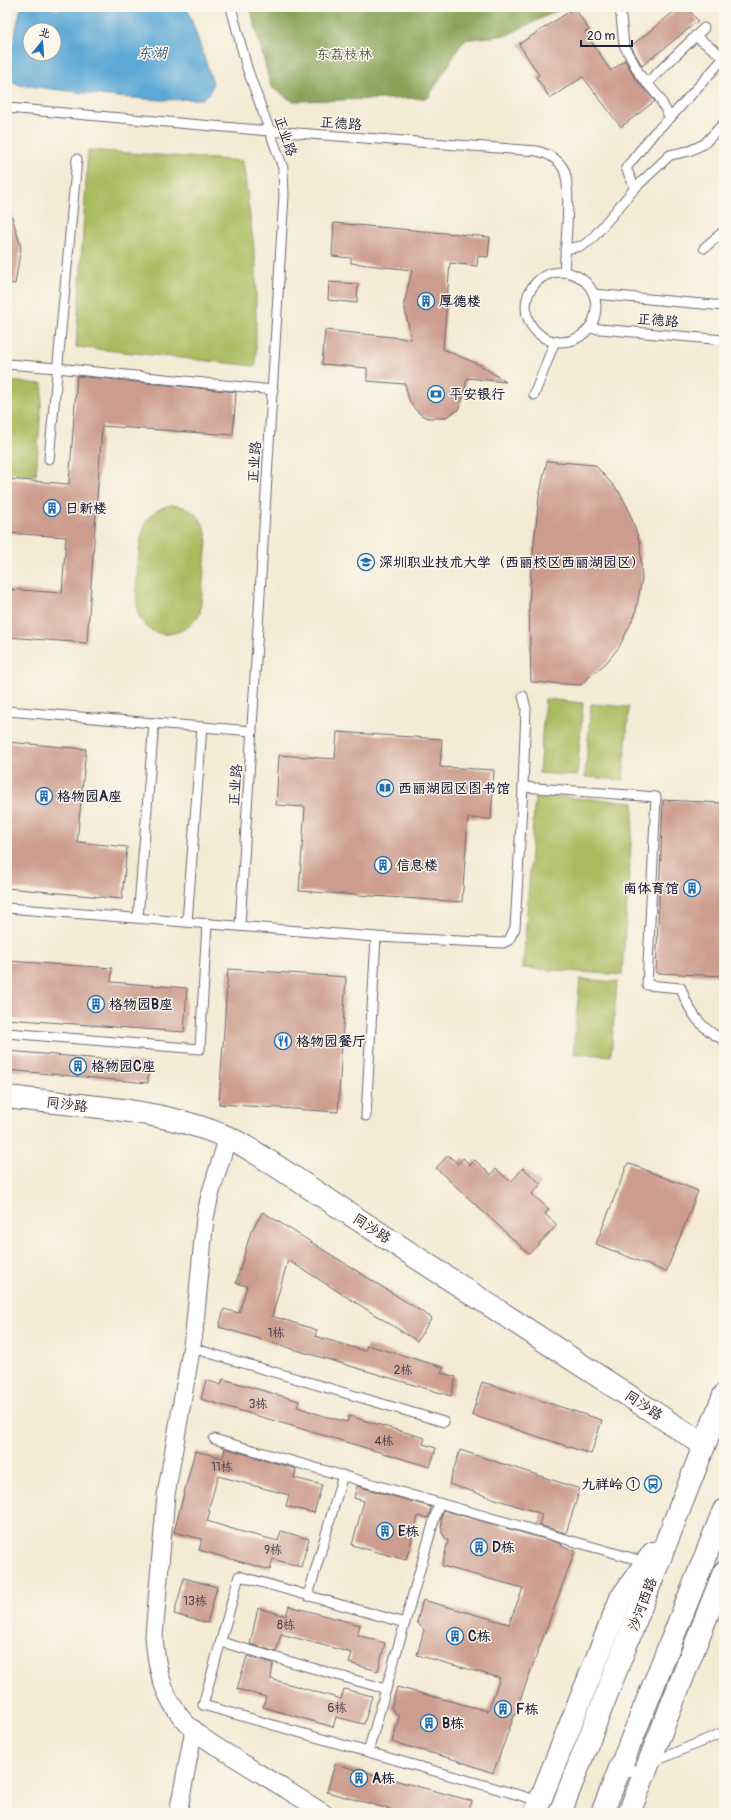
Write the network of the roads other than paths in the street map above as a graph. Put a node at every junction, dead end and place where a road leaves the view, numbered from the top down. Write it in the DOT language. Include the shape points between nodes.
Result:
graph roads {
  1 [pos="231,7"];
  2 [pos="620,7"];
  3 [pos="704,28"];
  4 [pos="695,36"];
  5 [pos="724,58"];
  6 [pos="647,83"];
  7 [pos="7,108"];
  8 [pos="670,118"];
  9 [pos="724,123"];
  10 [pos="270,131"];
  11 [pos="77,159"];
  12 [pos="635,188"];
  13 [pos="724,232"];
  14 [pos="704,248"];
  15 [pos="565,249"];
  16 [pos="564,272"];
  17 [pos="594,294"];
  18 [pos="724,306"];
  19 [pos="590,328"];
  20 [pos="724,340"];
  21 [pos="555,342"];
  22 [pos="7,364"];
  23 [pos="58,368"];
  24 [pos="273,390"];
  25 [pos="534,395"];
  26 [pos="49,459"];
  27 [pos="523,696"];
  28 [pos="7,711"];
  29 [pos="154,723"];
  30 [pos="202,727"];
  31 [pos="252,731"];
  32 [pos="523,787"];
  33 [pos="7,908"];
  34 [pos="138,918"];
  35 [pos="187,922"];
  36 [pos="207,923"];
  37 [pos="240,926"];
  38 [pos="376,937"];
  39 [pos="7,1033"];
  40 [pos="724,1040"];
  41 [pos="7,1098"];
  42 [pos="366,1116"];
  43 [pos="228,1137"];
  44 [pos="192,1348"];
  45 [pos="724,1395"];
  46 [pos="444,1422"];
  47 [pos="214,1439"];
  48 [pos="704,1444"];
  49 [pos="343,1475"];
  50 [pos="439,1503"];
  51 [pos="724,1510"];
  52 [pos="673,1524"];
  53 [pos="646,1562"];
  54 [pos="724,1572"];
  55 [pos="308,1596"];
  56 [pos="405,1623"];
  57 [pos="221,1642"];
  58 [pos="386,1689"];
  59 [pos="194,1730"];
  60 [pos="724,1732"];
  61 [pos="368,1752"];
  62 [pos="648,1764"];
  63 [pos="617,1778"];
  64 [pos="538,1807"];
  65 [pos="178,1813"];
  66 [pos="324,1813"];
  67 [pos="560,1813"];
  68 [pos="602,1813"];
  69 [pos="629,1813"];
  1 -- 10 [label="lane, 正业路" via="247,68"];
  2 -- 6 [label="lane" via="624,45"];
  3 -- 4 [label="lane"];
  4 -- 5 [label="lane"];
  4 -- 6 [label="lane"];
  5 -- 8 [label="lane"];
  6 -- 8 [label="lane" via="659,97"];
  7 -- 10 [label="lane, 正德路"];
  8 -- 12 [label="lane" via="654,133 626,168"];
  9 -- 12 [label="lane" via="704,144 689,151 670,155"];
  10 -- 15 [label="lane, 正德路" via="538,151 549,154 564,170 568,187"];
  10 -- 24 [label="lane, 正业路" via="283,168 284,195"];
  11 -- 23 [label="lane"];
  12 -- 15 [label="lane" via="590,240 582,246"];
  13 -- 14 [label="lane"];
  15 -- 16 [label="lane, 正德路"];
  16 -- 17 [label="lane" via="582,279"];
  16 -- 21 [label="lane" via="541,279 531,289 527,298 528,317 532,326 538,333"];
  17 -- 18 [label="lane, 正德路"];
  17 -- 19 [label="lane" via="596,311"];
  19 -- 20 [label="lane, 正德路"];
  19 -- 21 [label="lane" via="574,339"];
  21 -- 25 [label="lane"];
  22 -- 23 [label="lane"];
  23 -- 24 [label="lane"];
  23 -- 26 [label="lane"];
  24 -- 31 [label="lane, 正业路"];
  27 -- 32 [label="lane" via="526,708"];
  28 -- 29 [label="lane"];
  29 -- 30 [label="lane"];
  29 -- 34 [label="lane"];
  30 -- 31 [label="lane"];
  30 -- 35 [label="lane"];
  31 -- 37 [label="lane, 正业路"];
  32 -- 38 [label="lane" via="515,928 509,940 495,943"];
  32 -- 40 [label="lane" via="656,797 647,985 681,988 687,1005 698,1020"];
  33 -- 34 [label="lane"];
  34 -- 35 [label="lane"];
  35 -- 36 [label="lane"];
  36 -- 37 [label="lane"];
  36 -- 39 [label="lane" via="200,1049"];
  37 -- 38 [label="lane"];
  38 -- 42 [label="lane"];
  41 -- 43 [label="main road, 同沙路" via="144,1113"];
  43 -- 44 [label="street" via="205,1218"];
  43 -- 48 [label="main road, 同沙路"];
  44 -- 46 [label="lane"];
  44 -- 59 [label="street" via="166,1495 154,1636 155,1658 160,1679 179,1715"];
  45 -- 48 [label="main road, 沙河西路"];
  47 -- 49 [label="lane"];
  48 -- 52 [label="main road, 沙河西路"];
  49 -- 50 [label="lane"];
  49 -- 55 [label="lane"];
  50 -- 53 [label="lane"];
  50 -- 56 [label="lane"];
  51 -- 63 [label="main road"];
  52 -- 53 [label="main road"];
  52 -- 67 [label="main road, 沙河西路"];
  53 -- 64 [label="main road" via="621,1598"];
  54 -- 62 [label="main road"];
  55 -- 56 [label="lane"];
  55 -- 57 [label="lane" via="239,1576"];
  56 -- 58 [label="lane"];
  57 -- 58 [label="lane"];
  57 -- 61 [label="lane" via="203,1705"];
  58 -- 61 [label="lane"];
  59 -- 65 [label="street"];
  59 -- 66 [label="street"];
  60 -- 62 [label="lane"];
  61 -- 64 [label="lane"];
  62 -- 63 [label="lane"];
  62 -- 69 [label="main road"];
  63 -- 68 [label="main road"];
}
